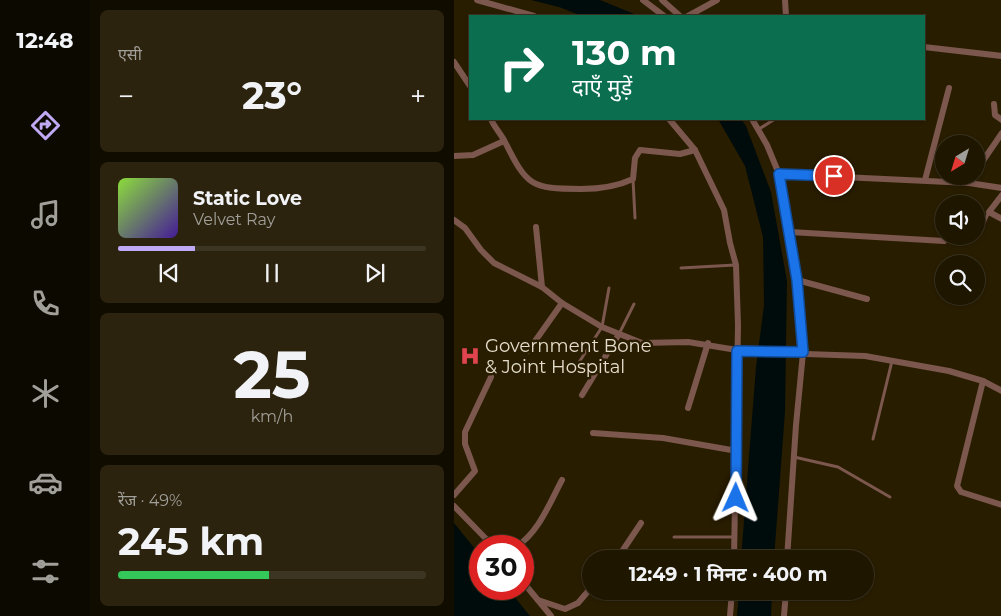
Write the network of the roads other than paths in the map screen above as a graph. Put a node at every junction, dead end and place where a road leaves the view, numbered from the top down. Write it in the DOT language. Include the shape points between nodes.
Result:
graph roads {
  1 [pos="477,0"];
  2 [pos="643,0"];
  3 [pos="662,0"];
  4 [pos="717,0"];
  5 [pos="785,0"];
  6 [pos="530,15"];
  7 [pos="663,15"];
  8 [pos="679,15"];
  9 [pos="690,15"];
  10 [pos="786,15"];
  11 [pos="925,47"];
  12 [pos="1001,56"];
  13 [pos="454,62"];
  14 [pos="469,84"];
  15 [pos="949,88"];
  16 [pos="994,104"];
  17 [pos="492,120"];
  18 [pos="670,120"];
  19 [pos="753,120"];
  20 [pos="773,120"];
  21 [pos="1001,120"];
  22 [pos="758,128"];
  23 [pos="1001,133"];
  24 [pos="504,141"];
  25 [pos="695,150"];
  26 [pos="454,156"];
  27 [pos="985,157"];
  28 [pos="779,174"];
  29 [pos="634,178"];
  30 [pos="925,180"];
  31 [pos="935,181"];
  32 [pos="982,185"];
  33 [pos="1001,188"];
  34 [pos="1001,195"];
  35 [pos="989,212"];
  36 [pos="635,218"];
  37 [pos="1001,219"];
  38 [pos="454,220"];
  39 [pos="985,220"];
  40 [pos="536,227"];
  41 [pos="790,232"];
  42 [pos="935,240"];
  43 [pos="736,265"];
  44 [pos="681,268"];
  45 [pos="797,280"];
  46 [pos="542,287"];
  47 [pos="609,288"];
  48 [pos="867,299"];
  49 [pos="562,303"];
  50 [pos="634,304"];
  51 [pos="602,327"];
  52 [pos="619,334"];
  53 [pos="708,343"];
  54 [pos="528,351"];
  55 [pos="737,351"];
  56 [pos="800,352"];
  57 [pos="892,360"];
  58 [pos="572,373"];
  59 [pos="491,377"];
  60 [pos="984,382"];
  61 [pos="1001,391"];
  62 [pos="582,395"];
  63 [pos="688,408"];
  64 [pos="593,433"];
  65 [pos="873,439"];
  66 [pos="737,451"];
  67 [pos="794,457"];
  68 [pos="562,480"];
  69 [pos="454,495"];
  70 [pos="890,498"];
  71 [pos="1001,505"];
  72 [pos="454,506"];
  73 [pos="642,523"];
  74 [pos="482,535"];
  75 [pos="530,535"];
  76 [pos="674,537"];
  77 [pos="735,537"];
  78 [pos="623,550"];
  79 [pos="734,550"];
  80 [pos="789,550"];
  81 [pos="534,595"];
  82 [pos="582,599"];
  83 [pos="538,600"];
  84 [pos="731,600"];
  85 [pos="785,600"];
  86 [pos="551,616"];
  87 [pos="730,616"];
  88 [pos="784,616"];
  1 -- 6 [label="street"];
  2 -- 7 [label="street"];
  3 -- 8 [label="street"];
  4 -- 9 [label="street"];
  5 -- 10 [label="street"];
  11 -- 12 [label="street"];
  13 -- 14 [label="street"];
  15 -- 30 [label="street"];
  16 -- 21 [label="street" via="995,115"];
  17 -- 24 [label="street"];
  18 -- 25 [label="street"];
  19 -- 22 [label="street"];
  20 -- 22 [label="lane"];
  22 -- 28 [label="street"];
  23 -- 27 [label="street"];
  24 -- 26 [label="street" via="473,155"];
  24 -- 29 [label="street" via="517,168 541,188 586,189 622,184"];
  25 -- 29 [label="street" via="680,154 640,150 635,158"];
  25 -- 43 [label="street" via="724,210"];
  28 -- 30 [label="street"];
  28 -- 41 [label="street"];
  29 -- 36 [label="lane"];
  30 -- 31 [label="street"];
  32 -- 33 [label="street"];
  34 -- 35 [label="street"];
  35 -- 37 [label="street"];
  35 -- 39 [label="lane"];
  38 -- 46 [label="street" via="465,228 494,264"];
  40 -- 46 [label="street"];
  41 -- 42 [label="street"];
  41 -- 45 [label="street"];
  43 -- 44 [label="lane"];
  43 -- 55 [label="street"];
  45 -- 48 [label="street"];
  45 -- 56 [label="street"];
  46 -- 49 [label="street"];
  47 -- 51 [label="lane"];
  49 -- 51 [label="street"];
  49 -- 54 [label="street"];
  50 -- 52 [label="lane"];
  51 -- 52 [label="street"];
  51 -- 58 [label="lane"];
  52 -- 53 [label="street" via="642,342"];
  52 -- 62 [label="street"];
  53 -- 55 [label="street"];
  53 -- 63 [label="street"];
  55 -- 56 [label="street"];
  55 -- 66 [label="street"];
  56 -- 57 [label="street"];
  56 -- 67 [label="street"];
  57 -- 60 [label="street" via="950,371"];
  57 -- 65 [label="lane"];
  59 -- 69 [label="street" via="465,432 465,444 475,471"];
  60 -- 61 [label="street"];
  60 -- 71 [label="street" via="957,486 961,492"];
  64 -- 66 [label="street" via="663,438"];
  66 -- 77 [label="street"];
  67 -- 70 [label="lane" via="838,466"];
  67 -- 80 [label="street"];
  68 -- 75 [label="street"];
  72 -- 74 [label="street"];
  73 -- 78 [label="street"];
  76 -- 77 [label="lane"];
  77 -- 79 [label="street"];
  81 -- 83 [label="street"];
  82 -- 83 [label="street" via="565,609"];
  83 -- 86 [label="street"];
  84 -- 87 [label="street"];
  85 -- 88 [label="street"];
}
